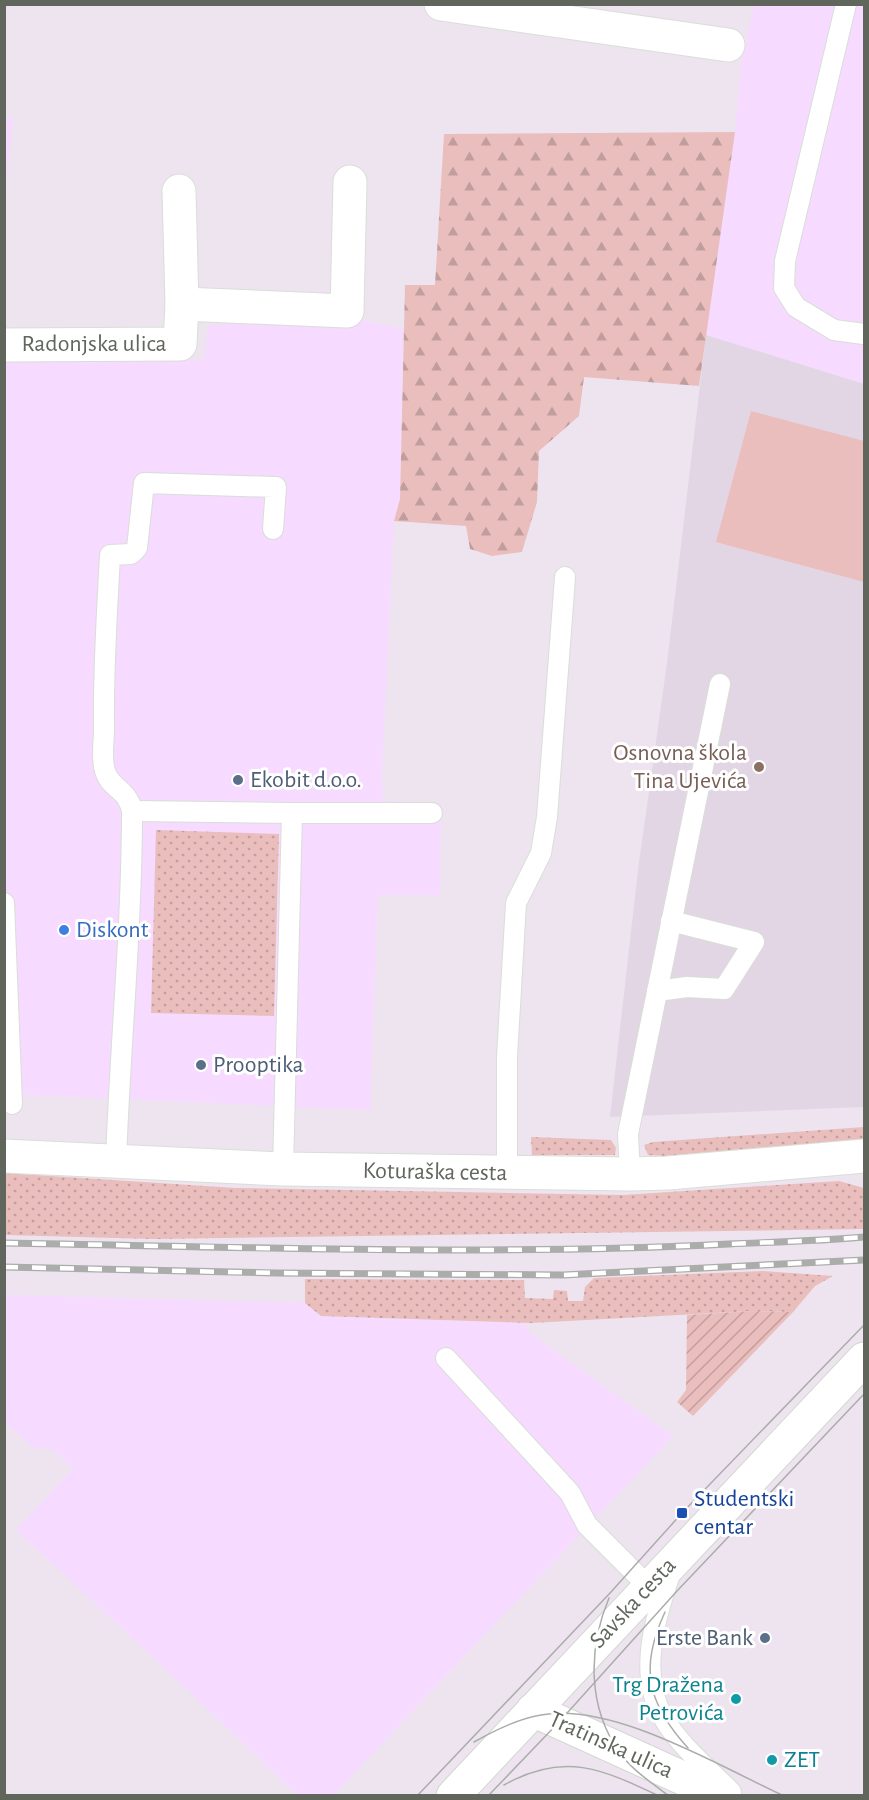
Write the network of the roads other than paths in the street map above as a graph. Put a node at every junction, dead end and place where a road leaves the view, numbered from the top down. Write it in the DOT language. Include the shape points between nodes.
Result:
graph roads {
  1 [pos="441,4"];
  2 [pos="846,4"];
  3 [pos="728,45"];
  4 [pos="350,182"];
  5 [pos="179,191"];
  6 [pos="182,304"];
  7 [pos="864,334"];
  8 [pos="4,345"];
  9 [pos="273,529"];
  10 [pos="565,577"];
  11 [pos="720,684"];
  12 [pos="132,811"];
  13 [pos="292,813"];
  14 [pos="432,813"];
  15 [pos="4,903"];
  16 [pos="671,921"];
  17 [pos="657,991"];
  18 [pos="12,1104"];
  19 [pos="4,1156"];
  20 [pos="864,1156"];
  21 [pos="116,1162"];
  22 [pos="283,1169"];
  23 [pos="507,1174"];
  24 [pos="630,1174"];
  25 [pos="446,1358"];
  26 [pos="864,1359"];
  27 [pos="675,1558"];
  28 [pos="648,1586"];
  29 [pos="533,1710"];
  30 [pos="453,1796"];
  31 [pos="722,1796"];
  32 [pos="735,1796"];
  1 -- 3 [label="street"];
  2 -- 7 [label="lane" via="785,261 784,288 796,307 834,330"];
  4 -- 6 [label="street, Radonjska ulica" via="347,310"];
  5 -- 6 [label="street, Radonjska ulica"];
  6 -- 8 [label="street, Radonjska ulica" via="180,344"];
  9 -- 12 [label="lane" via="276,487 144,483 137,549 131,554 110,555 104,710 105,770 112,784 125,794"];
  10 -- 23 [label="lane" via="547,817 541,853 516,903 507,1057"];
  11 -- 16 [label="lane"];
  12 -- 13 [label="lane"];
  12 -- 21 [label="lane" via="132,885"];
  13 -- 14 [label="lane"];
  13 -- 22 [label="lane"];
  15 -- 18 [label="lane"];
  16 -- 17 [label="lane"];
  16 -- 17 [label="lane" via="754,942 724,988"];
  17 -- 24 [label="lane" via="628,1134"];
  19 -- 21 [label="street, Koturaška cesta"];
  20 -- 24 [label="street, Koturaška cesta"];
  21 -- 22 [label="street, Koturaška cesta"];
  22 -- 23 [label="street, Koturaška cesta"];
  23 -- 24 [label="street, Koturaška cesta"];
  25 -- 28 [label="lane" via="570,1493 588,1525"];
  26 -- 27 [label="street, Savska cesta"];
  27 -- 28 [label="street, Savska cesta"];
  27 -- 32 [label="lane" via="658,1614 650,1659 651,1687 671,1730"];
  28 -- 29 [label="street, Savska cesta"];
  29 -- 30 [label="street, Savska cesta"];
  29 -- 31 [label="street, Tratinska ulica"];
}
